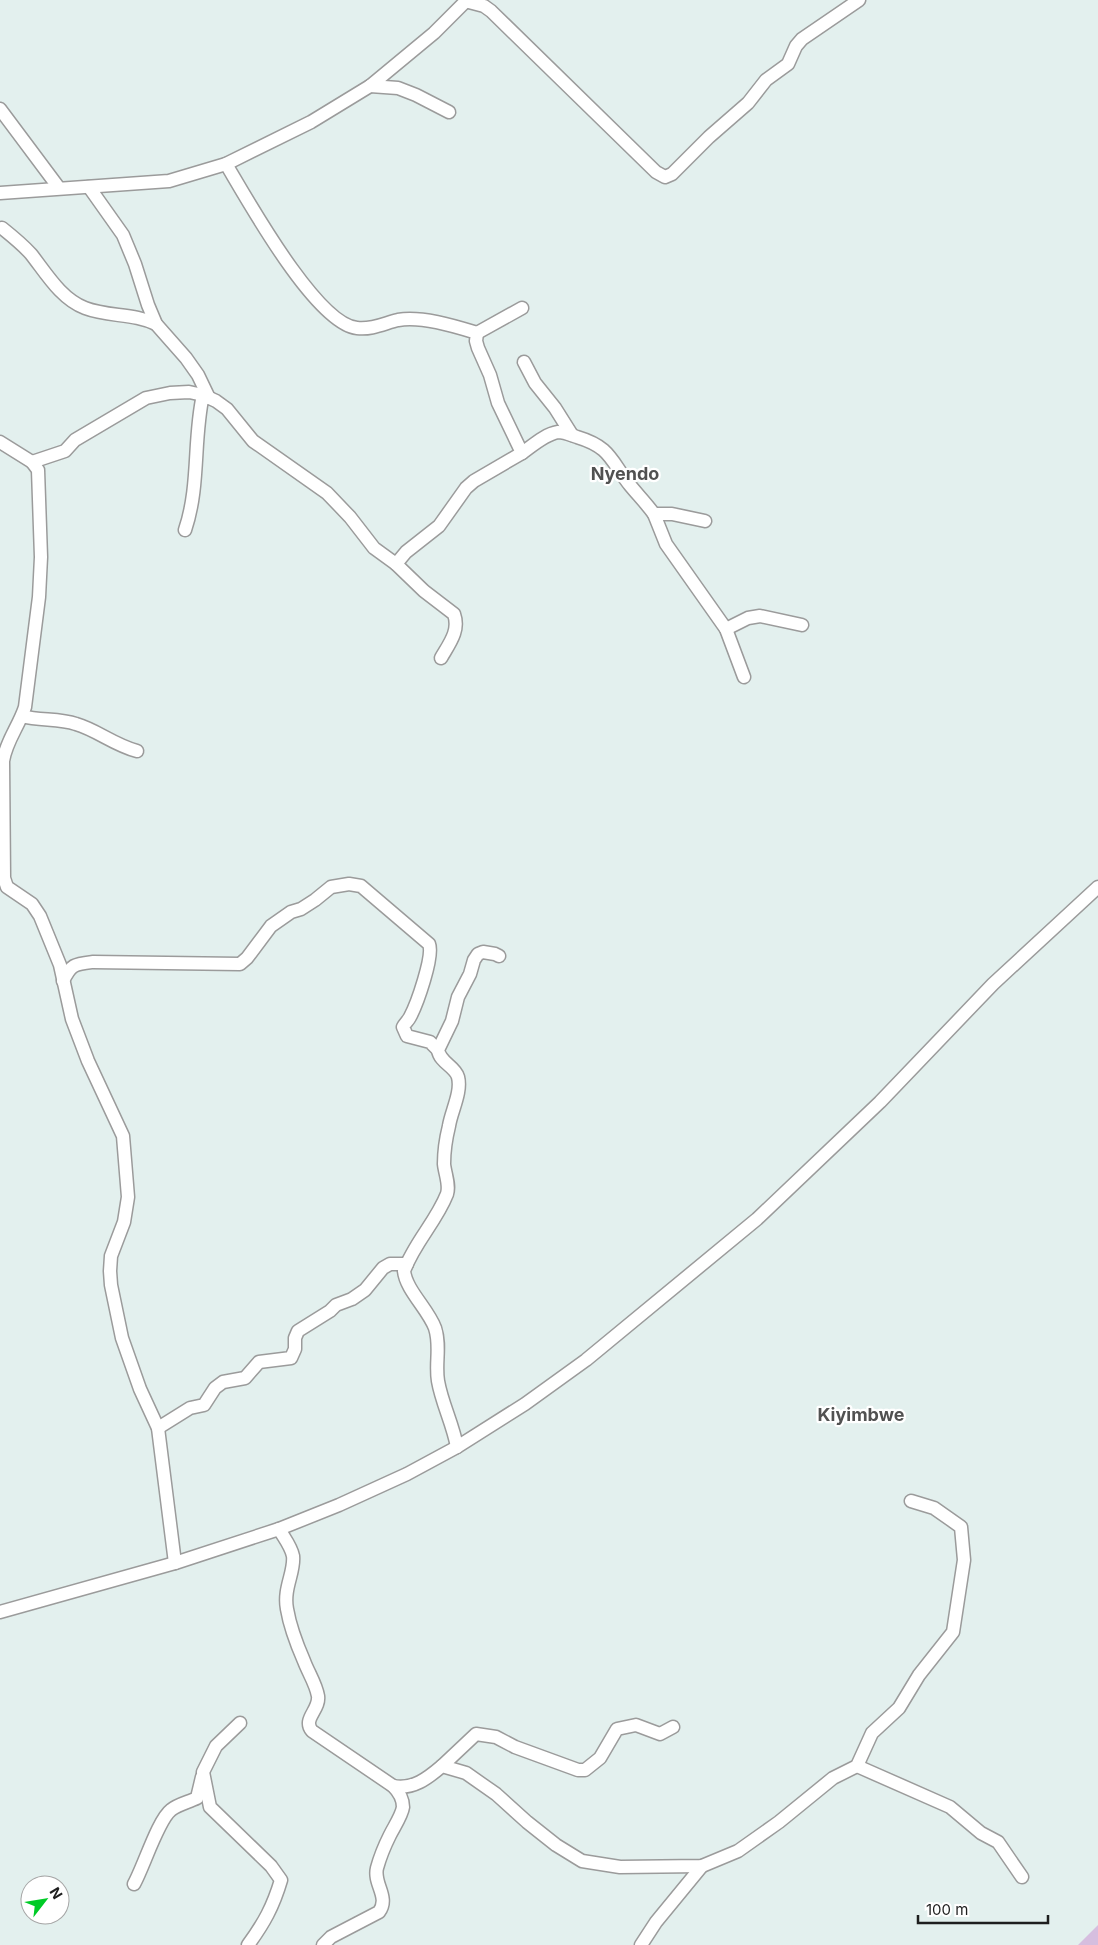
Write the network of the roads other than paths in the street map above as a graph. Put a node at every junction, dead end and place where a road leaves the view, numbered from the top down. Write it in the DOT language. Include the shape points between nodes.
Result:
graph roads {
  1 [pos="859,0"];
  2 [pos="466,1"];
  3 [pos="370,86"];
  4 [pos="0,108"];
  5 [pos="449,112"];
  6 [pos="226,164"];
  7 [pos="89,187"];
  8 [pos="59,188"];
  9 [pos="0,193"];
  10 [pos="2,228"];
  11 [pos="522,308"];
  12 [pos="156,324"];
  13 [pos="477,333"];
  14 [pos="524,362"];
  15 [pos="206,396"];
  16 [pos="572,435"];
  17 [pos="0,442"];
  18 [pos="522,453"];
  19 [pos="32,462"];
  20 [pos="654,514"];
  21 [pos="706,521"];
  22 [pos="185,530"];
  23 [pos="396,564"];
  24 [pos="802,624"];
  25 [pos="726,630"];
  26 [pos="442,658"];
  27 [pos="744,677"];
  28 [pos="22,716"];
  29 [pos="4,739"];
  30 [pos="137,752"];
  31 [pos="1098,887"];
  32 [pos="499,956"];
  33 [pos="63,981"];
  34 [pos="438,1050"];
  35 [pos="407,1264"];
  36 [pos="158,1428"];
  37 [pos="457,1447"];
  38 [pos="911,1501"];
  39 [pos="278,1529"];
  40 [pos="175,1563"];
  41 [pos="0,1612"];
  42 [pos="240,1723"];
  43 [pos="673,1727"];
  44 [pos="442,1766"];
  45 [pos="857,1766"];
  46 [pos="203,1772"];
  47 [pos="393,1786"];
  48 [pos="702,1866"];
  49 [pos="1022,1877"];
  50 [pos="134,1884"];
  51 [pos="248,1945"];
  52 [pos="323,1945"];
  53 [pos="641,1945"];
  1 -- 2 [label="street" via="802,39 788,64 766,80 748,103 665,177 656,172 491,11"];
  2 -- 3 [label="street" via="434,33"];
  3 -- 5 [label="street" via="398,88"];
  3 -- 6 [label="street" via="311,122"];
  4 -- 8 [label="street"];
  6 -- 7 [label="street" via="169,181"];
  6 -- 13 [label="street" via="278,250 315,299 343,322 359,328 397,320 424,320"];
  7 -- 8 [label="street"];
  7 -- 12 [label="street" via="123,235"];
  8 -- 9 [label="street"];
  10 -- 12 [label="street" via="30,253 69,299 84,308 147,319"];
  11 -- 13 [label="street"];
  12 -- 15 [label="street" via="198,375"];
  13 -- 18 [label="street" via="478,348 498,403"];
  14 -- 16 [label="street"];
  15 -- 19 [label="street" via="189,392 146,398 75,440 66,451"];
  15 -- 22 [label="street" via="199,411 194,495"];
  15 -- 23 [label="street" via="227,409 253,441 327,493 374,548"];
  16 -- 18 [label="street" via="555,433"];
  16 -- 20 [label="street" via="602,447"];
  17 -- 19 [label="street"];
  18 -- 23 [label="street" via="466,488 439,526"];
  19 -- 28 [label="street" via="38,470 41,557 39,597"];
  20 -- 21 [label="street"];
  20 -- 25 [label="street" via="666,544"];
  23 -- 26 [label="street" via="454,614 456,628"];
  24 -- 25 [label="street" via="760,616 748,618"];
  25 -- 27 [label="street"];
  28 -- 29 [label="street"];
  28 -- 30 [label="street" via="73,722"];
  29 -- 33 [label="street" via="4,878 7,887 32,904 40,916 60,965"];
  31 -- 37 [label="street" via="993,984 880,1102 757,1219 586,1360"];
  32 -- 34 [label="street" via="483,952 474,960"];
  33 -- 34 [label="street" via="75,964 92,962 240,964 271,926 291,912 336,885 356,884 429,944 430,960 410,1017 403,1027 407,1036 430,1042"];
  33 -- 36 [label="street" via="72,1019 88,1061 123,1136 128,1197 124,1222 111,1256 111,1285 122,1338"];
  34 -- 35 [label="street" via="458,1078 444,1163 448,1191 438,1214"];
  35 -- 36 [label="street" via="390,1264 383,1268 365,1290 298,1331 291,1358 259,1362 246,1378 223,1382 204,1405 190,1408"];
  35 -- 37 [label="street" via="405,1276 430,1317 438,1338 438,1383"];
  36 -- 40 [label="street"];
  37 -- 39 [label="street" via="388,1484"];
  38 -- 45 [label="street" via="934,1508 961,1527 964,1560 953,1632 919,1675 899,1708 872,1733"];
  39 -- 40 [label="street"];
  39 -- 47 [label="street" via="293,1558 285,1598 289,1619 318,1693 317,1706 308,1726"];
  40 -- 41 [label="street"];
  42 -- 46 [label="street" via="216,1746"];
  43 -- 44 [label="street" via="660,1734 636,1725 617,1729 600,1758 585,1770 515,1747 496,1737 476,1734"];
  44 -- 47 [label="street" via="427,1778 404,1788"];
  44 -- 48 [label="street" via="466,1773 582,1862 620,1868"];
  45 -- 48 [label="street" via="832,1778 738,1851"];
  45 -- 49 [label="street" via="950,1807 981,1833 998,1842"];
  46 -- 50 [label="street" via="197,1798 171,1810 157,1830"];
  46 -- 51 [label="street" via="210,1807 271,1866 281,1880 274,1905"];
  47 -- 52 [label="street" via="402,1799 403,1808 377,1868 383,1907"];
  48 -- 53 [label="street"];
}
